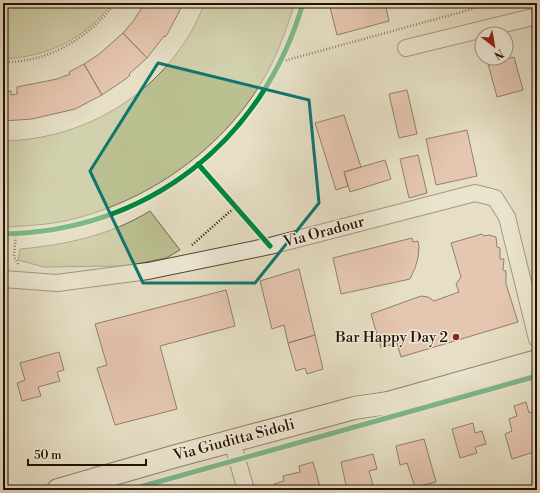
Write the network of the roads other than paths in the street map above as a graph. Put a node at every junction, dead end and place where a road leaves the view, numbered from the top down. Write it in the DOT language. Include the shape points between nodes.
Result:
graph roads {
  1 [pos="537,16"];
  2 [pos="406,48"];
  3 [pos="3,279"];
  4 [pos="537,339"];
  5 [pos="537,361"];
  6 [pos="388,403"];
  7 [pos="235,452"];
  8 [pos="58,490"];
  9 [pos="100,490"];
  10 [pos="246,490"];
  1 -- 2 [label="street"];
  3 -- 4 [label="street, Via Oradour" via="57,282 148,271 270,246 475,193 495,198 507,217"];
  5 -- 6 [label="street, Via Giuditta Sidoli"];
  6 -- 7 [label="street, Via Giuditta Sidoli" via="353,418"];
  6 -- 8 [label="street, Via Giuditta Sidoli" via="354,408"];
  7 -- 9 [label="street, Via Giuditta Sidoli"];
  7 -- 10 [label="street"];
}
